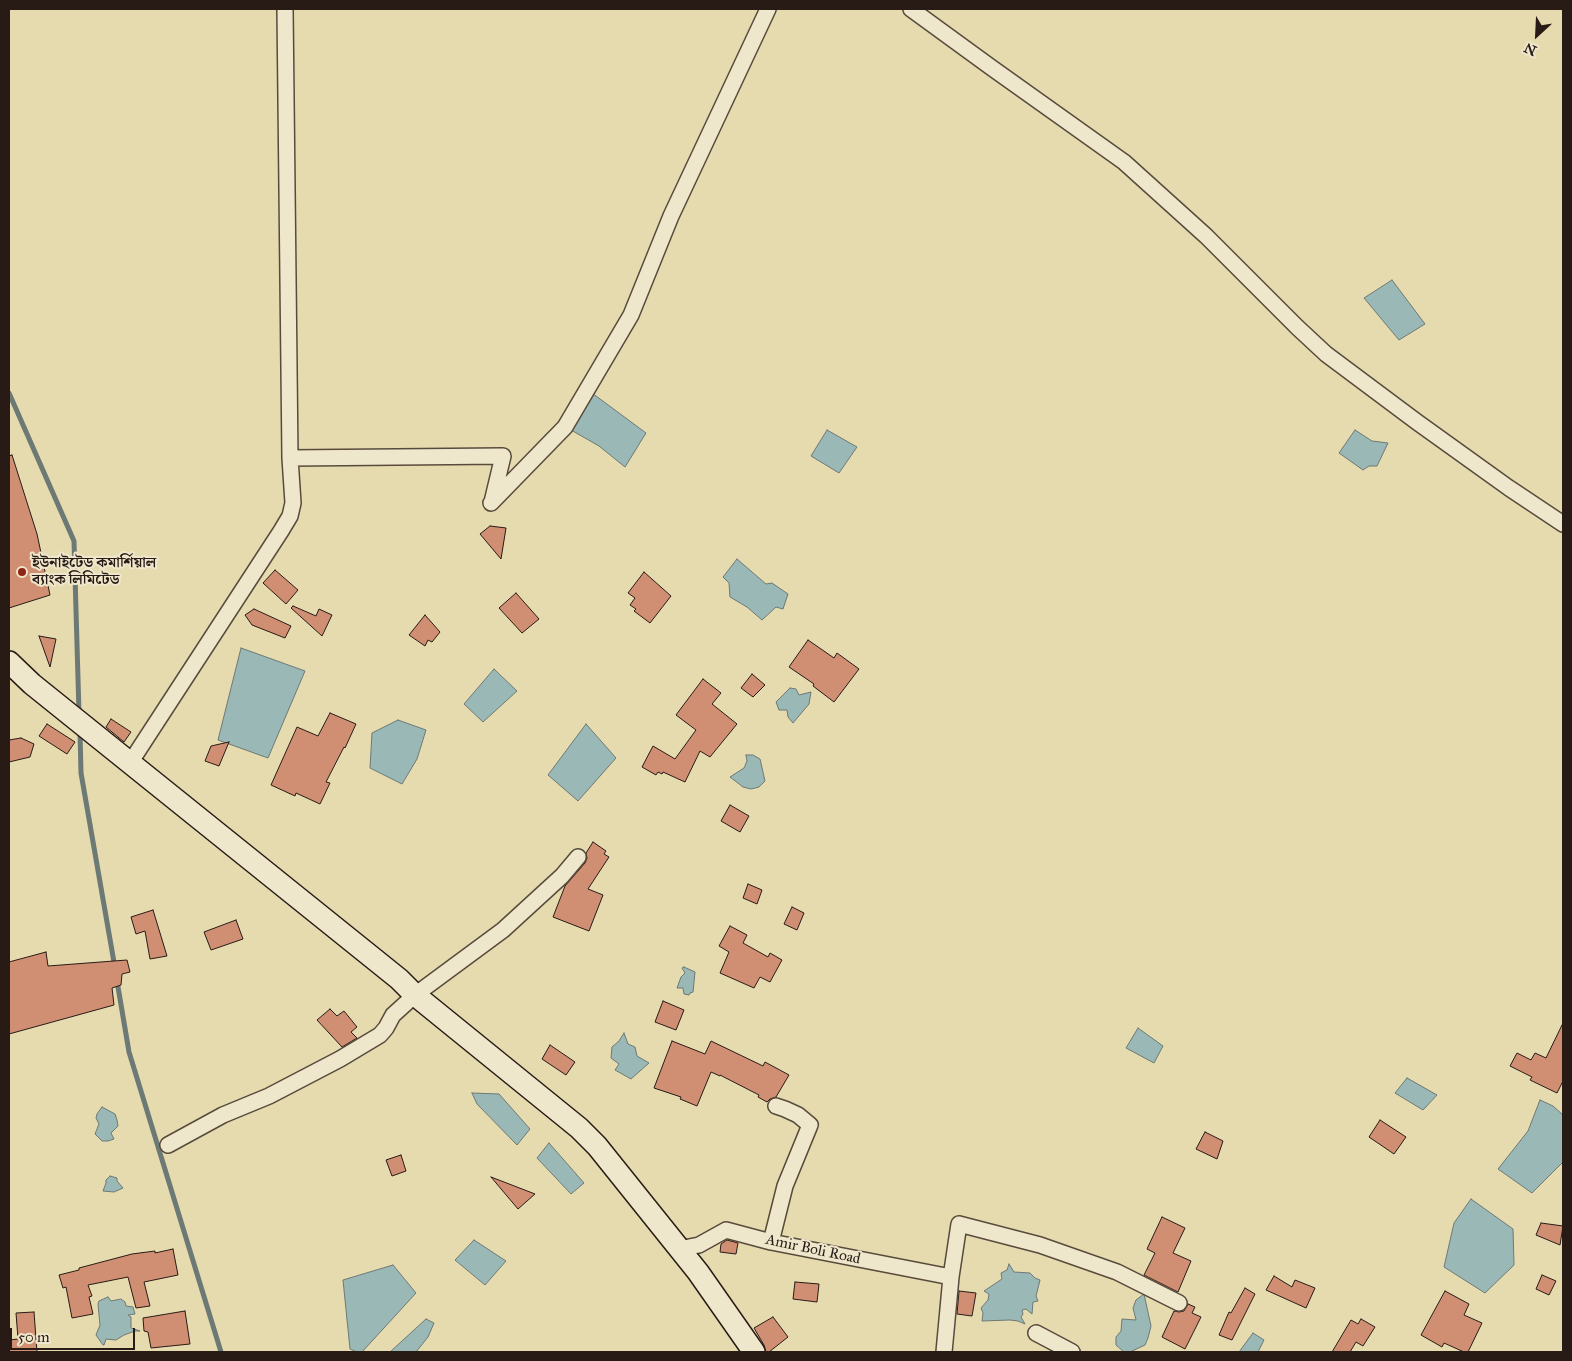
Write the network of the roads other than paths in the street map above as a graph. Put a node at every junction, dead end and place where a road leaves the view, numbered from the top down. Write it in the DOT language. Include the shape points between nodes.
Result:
graph roads {
  1 [pos="285,9"];
  2 [pos="768,9"];
  3 [pos="911,9"];
  4 [pos="290,458"];
  5 [pos="1563,524"];
  6 [pos="9,662"];
  7 [pos="9,676"];
  8 [pos="32,684"];
  9 [pos="130,763"];
  10 [pos="578,857"];
  11 [pos="415,995"];
  12 [pos="776,1106"];
  13 [pos="168,1145"];
  14 [pos="771,1242"];
  15 [pos="679,1249"];
  16 [pos="951,1277"];
  17 [pos="1179,1303"];
  18 [pos="1036,1333"];
  19 [pos="754,1352"];
  20 [pos="944,1352"];
  21 [pos="1072,1352"];
  1 -- 4 [label="street"];
  2 -- 4 [label="street" via="671,216 631,315 565,427 492,503 503,456"];
  3 -- 5 [label="street" via="1124,162 1206,236 1326,354"];
  4 -- 9 [label="street" via="293,503 290,516"];
  6 -- 8 [label="main road"];
  7 -- 8 [label="main road"];
  8 -- 9 [label="main road"];
  9 -- 11 [label="main road" via="391,972"];
  10 -- 11 [label="street" via="503,930"];
  11 -- 13 [label="street" via="393,1016 380,1035 269,1096 223,1115"];
  11 -- 15 [label="main road" via="585,1134"];
  12 -- 14 [label="street" via="798,1115 810,1125 785,1186"];
  14 -- 15 [label="street, Amir Boli Road" via="726,1230 699,1245"];
  14 -- 16 [label="street, Amir Boli Road"];
  15 -- 19 [label="main road"];
  16 -- 17 [label="street" via="959,1224 1040,1245 1117,1272"];
  16 -- 20 [label="street"];
  18 -- 21 [label="street"];
}
